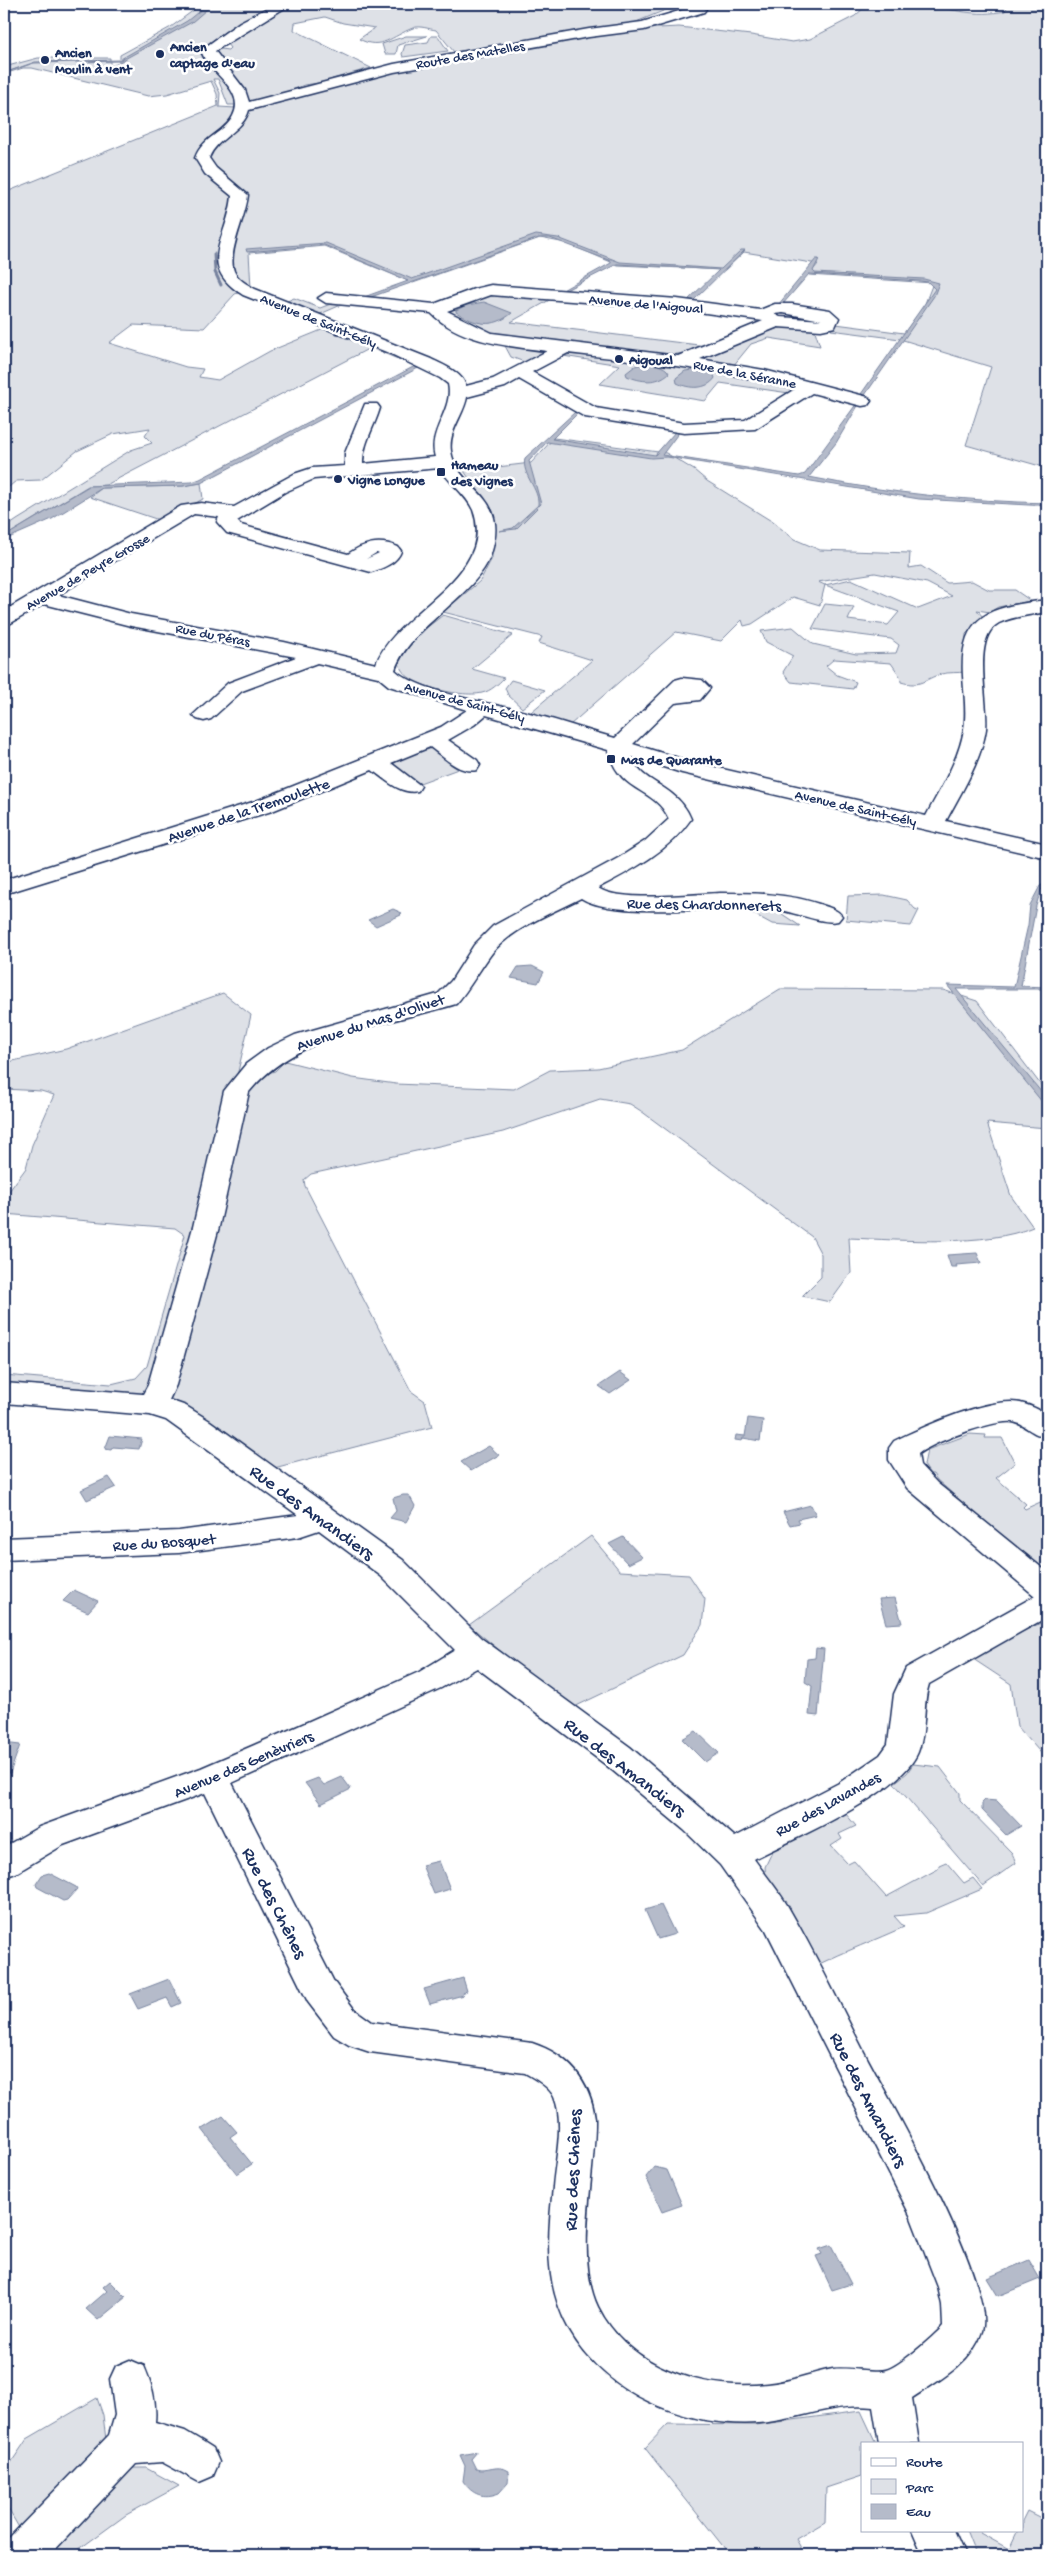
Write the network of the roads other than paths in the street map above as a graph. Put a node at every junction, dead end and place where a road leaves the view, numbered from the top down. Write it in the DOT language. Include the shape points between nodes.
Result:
graph roads {
  1 [pos="284,4"];
  2 [pos="699,8"];
  3 [pos="243,106"];
  4 [pos="326,298"];
  5 [pos="436,310"];
  6 [pos="565,348"];
  7 [pos="680,361"];
  8 [pos="511,377"];
  9 [pos="810,387"];
  10 [pos="458,388"];
  11 [pos="862,401"];
  12 [pos="371,408"];
  13 [pos="355,449"];
  14 [pos="445,462"];
  15 [pos="355,471"];
  16 [pos="312,474"];
  17 [pos="232,517"];
  18 [pos="352,560"];
  19 [pos="42,597"];
  20 [pos="1047,606"];
  21 [pos="4,619"];
  22 [pos="317,656"];
  23 [pos="384,671"];
  24 [pos="668,697"];
  25 [pos="482,707"];
  26 [pos="204,715"];
  27 [pos="434,740"];
  28 [pos="618,747"];
  29 [pos="376,763"];
  30 [pos="469,765"];
  31 [pos="410,786"];
  32 [pos="933,825"];
  33 [pos="1047,851"];
  34 [pos="4,887"];
  35 [pos="580,887"];
  36 [pos="830,916"];
  37 [pos="4,1393"];
  38 [pos="152,1405"];
  39 [pos="1045,1427"];
  40 [pos="322,1518"];
  41 [pos="4,1549"];
  42 [pos="1047,1588"];
  43 [pos="1047,1603"];
  44 [pos="478,1652"];
  45 [pos="213,1777"];
  46 [pos="732,1855"];
  47 [pos="4,1863"];
  48 [pos="130,2379"];
  49 [pos="891,2390"];
  50 [pos="899,2442"];
  51 [pos="123,2449"];
  52 [pos="199,2462"];
  53 [pos="22,2555"];
  1 -- 3 [label="street" via="208,50 209,57 233,81"];
  2 -- 3 [label="street, Route des Matelles" via="644,26 394,68"];
  3 -- 10 [label="street, Avenue de Saint-Gély" via="236,122 204,151 202,158 210,171 240,195 225,269 233,284 432,365 450,375"];
  4 -- 5 [label="street"];
  5 -- 6 [label="street, Avenue de l'Aigoual" via="488,338"];
  5 -- 7 [label="street, Avenue de l'Aigoual" via="488,290 678,304 769,318"];
  6 -- 7 [label="street, Avenue de l'Aigoual"];
  6 -- 8 [label="street"];
  7 -- 9 [label="street, Rue de la Séranne" via="764,375"];
  8 -- 9 [label="street, Rue de la Séranne" via="538,381 591,414 684,428 749,425"];
  8 -- 10 [label="street" via="474,391"];
  9 -- 11 [label="street, Rue de la Séranne"];
  10 -- 14 [label="street" via="440,445"];
  12 -- 13 [label="street"];
  13 -- 15 [label="street" via="352,462"];
  13 -- 16 [label="street"];
  14 -- 15 [label="street"];
  14 -- 23 [label="street, Avenue de Saint-Gély" via="484,510 482,554 455,590 392,653"];
  15 -- 16 [label="street"];
  16 -- 17 [label="street" via="295,480"];
  17 -- 18 [label="street, Avenue de Peyre Grosse" via="234,529"];
  17 -- 19 [label="street, Avenue de Peyre Grosse" via="189,514"];
  19 -- 21 [label="street, Avenue de Peyre Grosse"];
  19 -- 22 [label="street, Rue du Péras" via="84,609"];
  20 -- 32 [label="street" via="996,617 978,628 972,647 974,733 957,779"];
  22 -- 23 [label="street, Rue du Péras" via="368,670"];
  22 -- 26 [label="street" via="235,687"];
  23 -- 25 [label="street, Avenue de Saint-Gély" via="402,684"];
  24 -- 28 [label="street"];
  25 -- 27 [label="street, Avenue de la Tremoulette" via="467,721"];
  25 -- 28 [label="street, Avenue de Saint-Gély"];
  27 -- 29 [label="street, Avenue de la Tremoulette"];
  27 -- 30 [label="street"];
  28 -- 32 [label="street, Avenue de Saint-Gély" via="682,766"];
  28 -- 35 [label="street, Avenue du Mas d'Olivet" via="628,773 667,801 680,819 674,830 646,852"];
  29 -- 31 [label="street"];
  29 -- 34 [label="street, Avenue de la Tremoulette" via="264,806"];
  32 -- 33 [label="street, Avenue de Saint-Gély"];
  35 -- 36 [label="street, Rue des Chardonnerets" via="594,896 613,901 763,902 793,905"];
  35 -- 38 [label="street, Avenue du Mas d'Olivet" via="501,931 482,950 447,999 308,1040 275,1055 245,1076 237,1090 206,1227 162,1385"];
  37 -- 38 [label="street, Rue des Amandiers"];
  38 -- 40 [label="street, Rue des Amandiers" via="176,1413 200,1428"];
  39 -- 42 [label="street" via="1029,1417 1010,1412 914,1442 904,1448 902,1456 910,1474 926,1490"];
  40 -- 41 [label="street, Rue du Bosquet" via="298,1526 179,1542"];
  40 -- 44 [label="street, Rue des Amandiers" via="405,1579 450,1628"];
  43 -- 46 [label="street, Rue des Lavandes" via="917,1676 910,1696 904,1744 900,1756 891,1766 853,1791"];
  44 -- 45 [label="street, Avenue des Genèvriers" via="430,1680"];
  44 -- 46 [label="street, Rue des Amandiers" via="618,1756"];
  45 -- 47 [label="street, Avenue des Genèvriers" via="51,1836"];
  45 -- 49 [label="street, Rue des Chênes" via="321,1992 341,2021 359,2034 370,2037 532,2058 551,2069 568,2088 577,2112 570,2202 570,2276 585,2322 599,2341 633,2374 664,2390 697,2400 733,2404 775,2402 835,2388"];
  46 -- 49 [label="street, Rue des Amandiers" via="778,1920 924,2204 964,2314 961,2333 929,2363"];
  48 -- 51 [label="street" via="135,2426"];
  49 -- 50 [label="street"];
  51 -- 52 [label="street" via="156,2440 170,2443"];
  51 -- 53 [label="street"];
}
